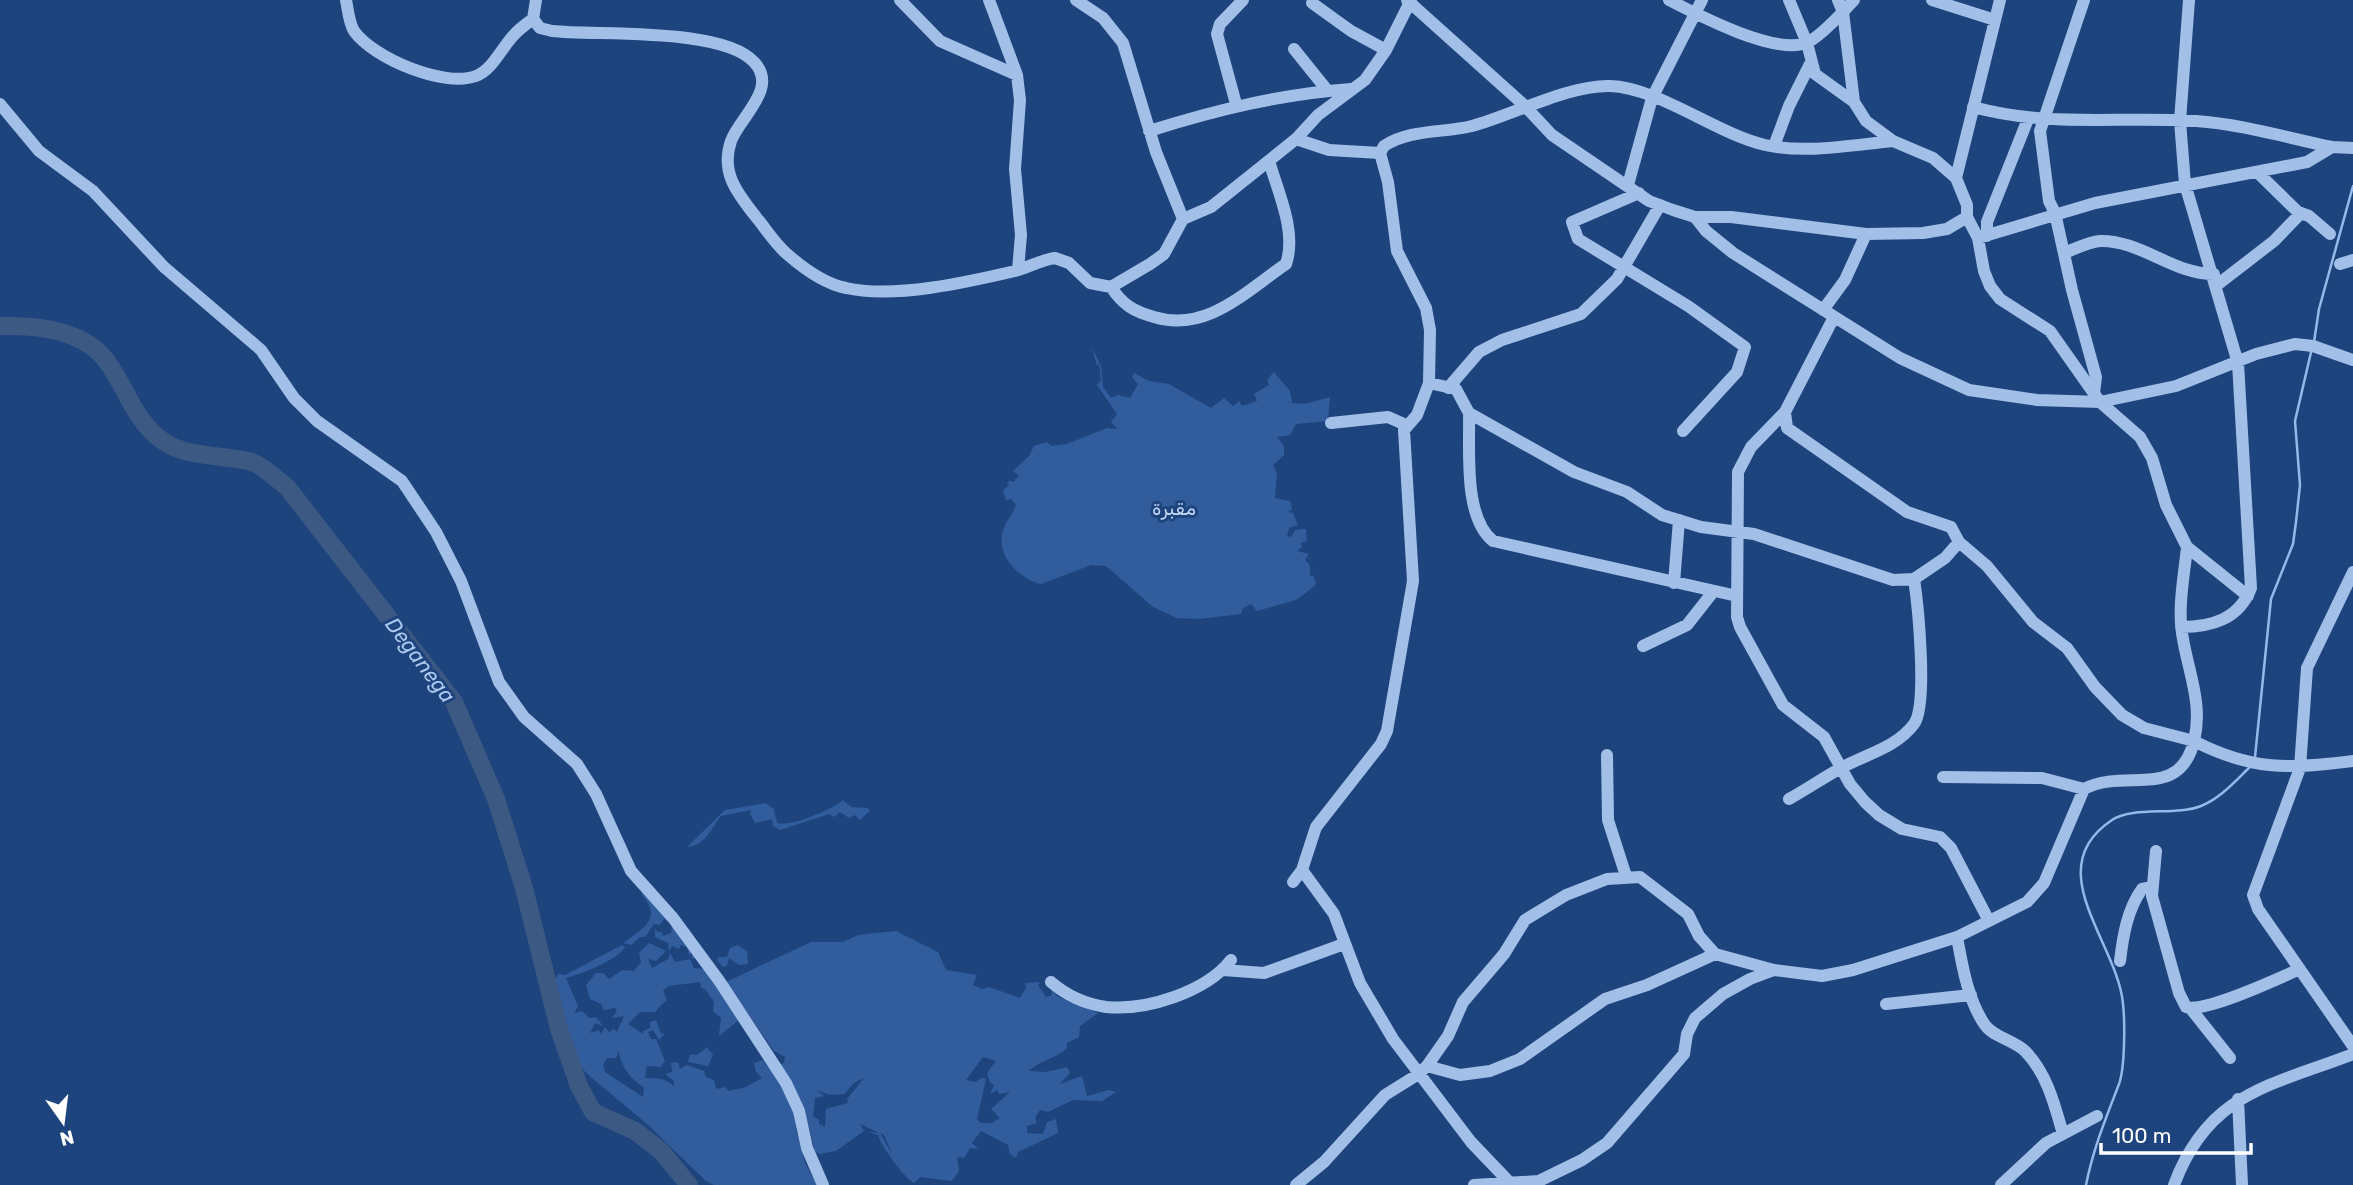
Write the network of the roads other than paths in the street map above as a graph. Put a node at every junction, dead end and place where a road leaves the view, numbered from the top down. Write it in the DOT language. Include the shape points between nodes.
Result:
graph roads {
  1 [pos="346,0"];
  2 [pos="536,0"];
  3 [pos="900,0"];
  4 [pos="989,0"];
  5 [pos="1076,0"];
  6 [pos="1243,0"];
  7 [pos="1669,0"];
  8 [pos="1702,0"];
  9 [pos="1788,0"];
  10 [pos="1854,0"];
  11 [pos="1932,0"];
  12 [pos="2000,0"];
  13 [pos="2084,0"];
  14 [pos="2189,0"];
  15 [pos="1409,1"];
  16 [pos="1312,3"];
  17 [pos="1841,6"];
  18 [pos="1694,13"];
  19 [pos="533,19"];
  20 [pos="1995,20"];
  21 [pos="1807,43"];
  22 [pos="1294,49"];
  23 [pos="1386,50"];
  24 [pos="1811,62"];
  25 [pos="1017,75"];
  26 [pos="1352,89"];
  27 [pos="1327,90"];
  28 [pos="1652,98"];
  29 [pos="1854,102"];
  30 [pos="0,104"];
  31 [pos="1236,104"];
  32 [pos="1524,105"];
  33 [pos="1973,107"];
  34 [pos="2028,119"];
  35 [pos="2043,121"];
  36 [pos="2180,121"];
  37 [pos="1149,131"];
  38 [pos="1296,139"];
  39 [pos="1893,141"];
  40 [pos="1774,146"];
  41 [pos="2332,147"];
  42 [pos="2353,148"];
  43 [pos="1380,153"];
  44 [pos="1269,161"];
  45 [pos="2257,172"];
  46 [pos="1956,178"];
  47 [pos="2185,184"];
  48 [pos="1633,189"];
  49 [pos="1660,205"];
  50 [pos="2055,213"];
  51 [pos="2301,213"];
  52 [pos="1695,217"];
  53 [pos="1967,217"];
  54 [pos="1183,219"];
  55 [pos="1866,234"];
  56 [pos="2330,234"];
  57 [pos="1983,237"];
  58 [pos="2064,253"];
  59 [pos="1626,266"];
  60 [pos="1018,270"];
  61 [pos="2215,279"];
  62 [pos="1111,287"];
  63 [pos="1829,313"];
  64 [pos="2353,360"];
  65 [pos="2238,363"];
  66 [pos="1429,383"];
  67 [pos="1448,388"];
  68 [pos="2097,398"];
  69 [pos="1785,412"];
  70 [pos="1469,413"];
  71 [pos="1331,424"];
  72 [pos="1406,425"];
  73 [pos="1683,431"];
  74 [pos="1679,520"];
  75 [pos="1739,532"];
  76 [pos="1959,542"];
  77 [pos="2187,547"];
  78 [pos="2353,572"];
  79 [pos="1914,579"];
  80 [pos="1674,583"];
  81 [pos="1713,592"];
  82 [pos="1737,596"];
  83 [pos="2248,596"];
  84 [pos="2181,627"];
  85 [pos="1643,646"];
  86 [pos="2194,741"];
  87 [pos="1607,755"];
  88 [pos="2353,761"];
  89 [pos="1841,768"];
  90 [pos="2300,768"];
  91 [pos="1943,777"];
  92 [pos="2084,789"];
  93 [pos="1789,799"];
  94 [pos="2156,851"];
  95 [pos="1302,870"];
  96 [pos="1626,876"];
  97 [pos="1293,882"];
  98 [pos="2152,887"];
  99 [pos="1989,921"];
  100 [pos="1957,937"];
  101 [pos="1344,944"];
  102 [pos="1715,954"];
  103 [pos="2120,961"];
  104 [pos="2300,969"];
  105 [pos="1774,970"];
  106 [pos="1051,982"];
  107 [pos="1971,995"];
  108 [pos="1886,1004"];
  109 [pos="2190,1009"];
  110 [pos="2353,1046"];
  111 [pos="2353,1054"];
  112 [pos="2230,1058"];
  113 [pos="1422,1070"];
  114 [pos="2238,1099"];
  115 [pos="2097,1115"];
  116 [pos="2063,1134"];
  117 [pos="1511,1184"];
  118 [pos="823,1185"];
  119 [pos="1296,1185"];
  120 [pos="1474,1185"];
  121 [pos="2001,1185"];
  122 [pos="2174,1185"];
  123 [pos="2242,1185"];
  1 -- 19 [label="street" via="353,29 372,50 454,80 478,75"];
  2 -- 19 [label="street"];
  3 -- 25 [label="street" via="940,41"];
  4 -- 25 [label="street"];
  5 -- 37 [label="street" via="1103,18 1123,43"];
  6 -- 31 [label="street" via="1220,23 1217,34"];
  7 -- 18 [label="street"];
  8 -- 18 [label="street"];
  9 -- 21 [label="street"];
  10 -- 17 [label="street"];
  11 -- 20 [label="street"];
  12 -- 20 [label="street"];
  13 -- 35 [label="street"];
  14 -- 36 [label="street"];
  15 -- 23 [label="street"];
  15 -- 32 [label="street"];
  16 -- 23 [label="street"];
  17 -- 21 [label="street"];
  17 -- 29 [label="street"];
  18 -- 21 [label="street" via="1758,39"];
  18 -- 28 [label="street"];
  19 -- 60 [label="street" via="551,32 689,37 752,60 762,83 760,95 729,145 730,178 735,192 777,245 818,277 845,288 891,289 942,287"];
  20 -- 33 [label="street"];
  21 -- 24 [label="street"];
  22 -- 27 [label="street"];
  23 -- 26 [label="street" via="1373,71"];
  24 -- 29 [label="street" via="1824,83"];
  24 -- 40 [label="street"];
  25 -- 60 [label="street"];
  26 -- 27 [label="street"];
  26 -- 38 [label="street"];
  27 -- 31 [label="street"];
  28 -- 32 [label="street" via="1611,86"];
  28 -- 40 [label="street"];
  28 -- 48 [label="street"];
  29 -- 39 [label="street" via="1866,121"];
  30 -- 118 [label="street" via="39,151 93,191 164,267 261,350 293,398 317,421 402,481 436,531 461,582 499,682 524,717 577,764 631,871 720,982 786,1083"];
  31 -- 37 [label="street"];
  32 -- 43 [label="street" via="1470,126 1394,139"];
  32 -- 48 [label="street" via="1552,135"];
  33 -- 34 [label="street"];
  33 -- 46 [label="street"];
  34 -- 35 [label="street"];
  34 -- 57 [label="street"];
  35 -- 36 [label="street" via="2119,117"];
  35 -- 50 [label="street" via="2043,160"];
  36 -- 41 [label="street"];
  36 -- 47 [label="street"];
  37 -- 54 [label="street"];
  38 -- 43 [label="street" via="1329,150"];
  38 -- 44 [label="street"];
  39 -- 40 [label="street" via="1823,148"];
  39 -- 46 [label="street" via="1933,158"];
  41 -- 42 [label="street"];
  41 -- 45 [label="street" via="2308,162"];
  43 -- 66 [label="street" via="1396,251 1426,308"];
  44 -- 54 [label="street" via="1211,207"];
  44 -- 62 [label="street" via="1286,223 1286,264 1192,322 1168,321 1127,308"];
  45 -- 47 [label="street"];
  45 -- 51 [label="street"];
  46 -- 53 [label="street"];
  47 -- 50 [label="street"];
  47 -- 61 [label="street"];
  48 -- 49 [label="street"];
  48 -- 59 [label="street" via="1572,222 1578,239"];
  49 -- 52 [label="street"];
  49 -- 59 [label="street"];
  50 -- 57 [label="street"];
  50 -- 58 [label="street"];
  51 -- 56 [label="street"];
  51 -- 61 [label="street" via="2274,241"];
  52 -- 55 [label="street" via="1731,217"];
  52 -- 63 [label="street" via="1733,254"];
  53 -- 55 [label="street" via="1947,229"];
  53 -- 57 [label="street"];
  54 -- 62 [label="street" via="1164,254"];
  55 -- 63 [label="street"];
  57 -- 68 [label="street" via="1984,271 1990,286 2000,299 2050,331"];
  58 -- 61 [label="street" via="2102,241 2134,248"];
  58 -- 68 [label="street" via="2096,377"];
  59 -- 67 [label="street" via="1581,314 1479,352"];
  59 -- 73 [label="street" via="1745,347 1737,372"];
  60 -- 62 [label="street" via="1055,258 1069,263 1090,283"];
  61 -- 65 [label="street"];
  63 -- 68 [label="street" via="1900,358 1969,390 2037,400"];
  63 -- 69 [label="street"];
  64 -- 65 [label="street" via="2295,344"];
  65 -- 68 [label="street" via="2176,386"];
  65 -- 83 [label="street" via="2251,568"];
  66 -- 67 [label="street"];
  66 -- 72 [label="street" via="1417,415"];
  67 -- 70 [label="street" via="1458,391"];
  68 -- 77 [label="street" via="2140,437"];
  69 -- 75 [label="street" via="1751,447 1738,472"];
  69 -- 76 [label="street" via="1787,428 1907,512 1951,527"];
  70 -- 74 [label="street" via="1574,472 1627,492"];
  70 -- 80 [label="street" via="1471,488 1484,534 1504,546"];
  71 -- 72 [label="street" via="1388,417"];
  72 -- 95 [label="street" via="1413,581 1387,731 1316,827"];
  74 -- 75 [label="street"];
  74 -- 80 [label="street"];
  75 -- 79 [label="street" via="1893,580"];
  75 -- 82 [label="street"];
  76 -- 79 [label="street"];
  76 -- 86 [label="street" via="1987,566 2033,622 2067,648 2122,715 2144,728"];
  77 -- 83 [label="street"];
  77 -- 84 [label="street"];
  78 -- 90 [label="street" via="2307,668"];
  79 -- 89 [label="street" via="1921,711 1914,725 1889,747"];
  80 -- 81 [label="street"];
  81 -- 82 [label="street"];
  81 -- 85 [label="street" via="1687,625"];
  82 -- 89 [label="street" via="1740,627 1773,691 1783,705 1824,737"];
  83 -- 84 [label="street" via="2237,611 2217,623"];
  84 -- 86 [label="street" via="2196,699"];
  86 -- 90 [label="street" via="2240,761"];
  86 -- 92 [label="street" via="2183,769 2173,775 2159,780 2099,781"];
  87 -- 96 [label="street" via="1608,820"];
  88 -- 90 [label="street"];
  89 -- 93 [label="street"];
  89 -- 99 [label="street" via="1879,816 1902,829 1940,837 1951,848"];
  90 -- 104 [label="street" via="2253,895"];
  91 -- 92 [label="street" via="2042,778"];
  92 -- 99 [label="street" via="2044,883 2027,902"];
  94 -- 98 [label="street"];
  95 -- 97 [label="street"];
  95 -- 101 [label="street" via="1334,914"];
  96 -- 102 [label="street" via="1640,877 1663,892 1688,914"];
  96 -- 113 [label="street" via="1566,895 1525,920"];
  98 -- 103 [label="street" via="2142,888 2136,896 2124,928"];
  98 -- 109 [label="street" via="2156,918 2182,1003"];
  99 -- 100 [label="street"];
  100 -- 105 [label="street" via="1833,974"];
  100 -- 107 [label="street"];
  101 -- 106 [label="street" via="1265,973 1227,965 1199,986 1124,1006 1088,1002"];
  101 -- 113 [label="street" via="1371,1004"];
  102 -- 105 [label="street"];
  102 -- 113 [label="street" via="1605,999 1520,1059 1490,1071 1460,1075"];
  104 -- 109 [label="street" via="2250,991"];
  104 -- 110 [label="street"];
  105 -- 117 [label="street" via="1723,994 1695,1018 1685,1054 1607,1143 1547,1178"];
  107 -- 108 [label="street"];
  107 -- 116 [label="street" via="1984,1024 2025,1051 2037,1067"];
  109 -- 112 [label="street"];
  111 -- 114 [label="street"];
  113 -- 117 [label="street" via="1471,1142"];
  113 -- 119 [label="street" via="1385,1095 1324,1162"];
  114 -- 122 [label="street" via="2218,1113 2191,1145"];
  114 -- 123 [label="street"];
  115 -- 116 [label="street"];
  116 -- 121 [label="street" via="2046,1143"];
  117 -- 120 [label="street"];
}
